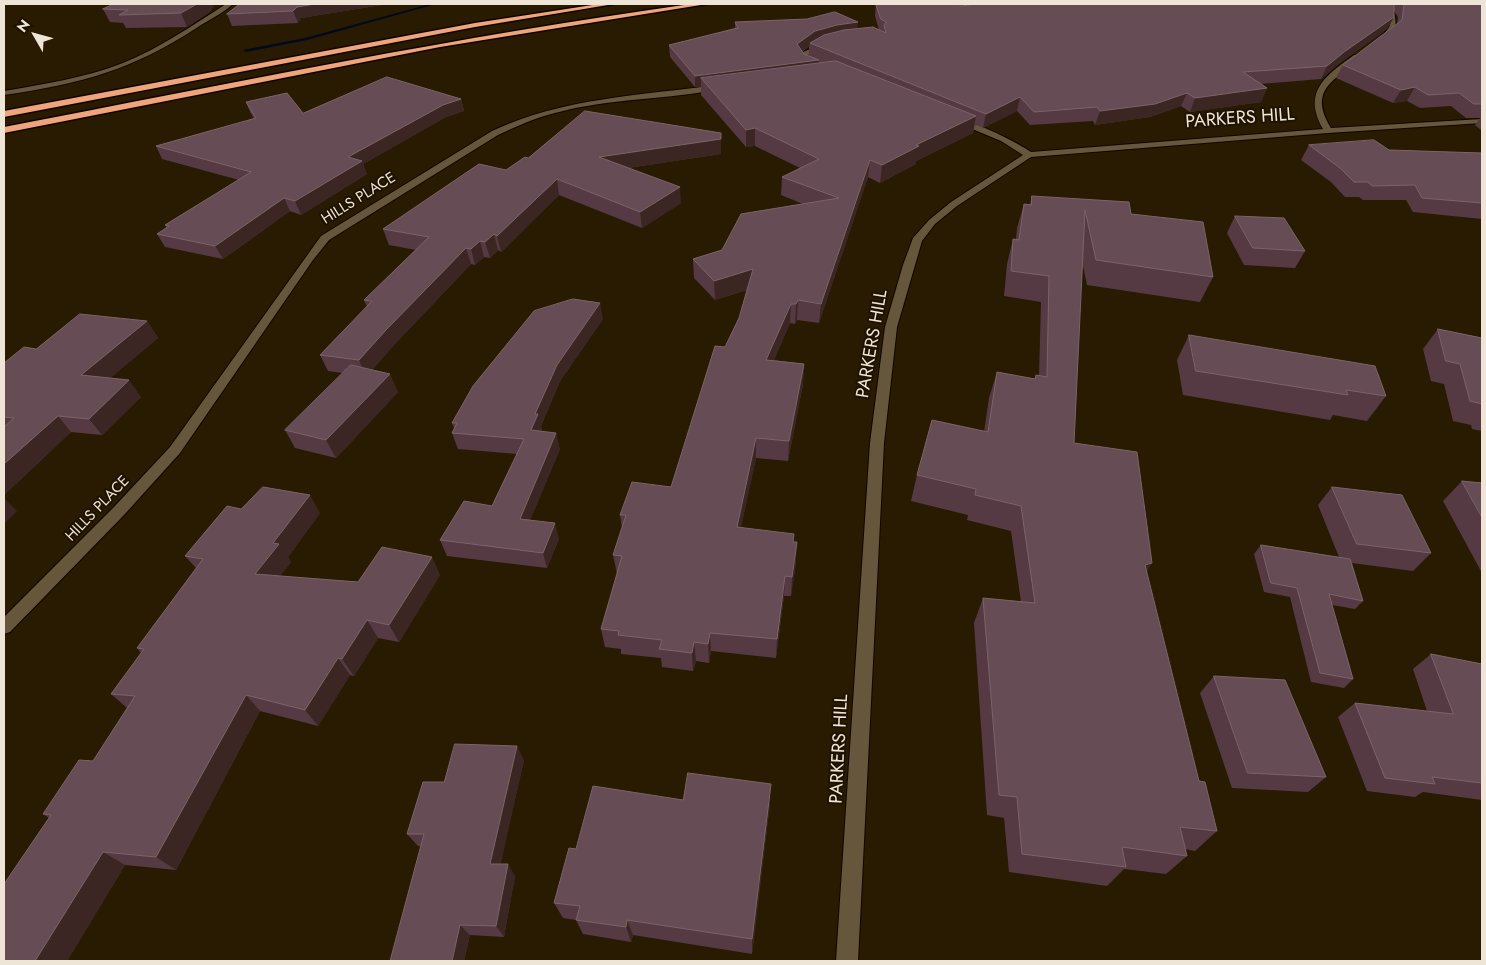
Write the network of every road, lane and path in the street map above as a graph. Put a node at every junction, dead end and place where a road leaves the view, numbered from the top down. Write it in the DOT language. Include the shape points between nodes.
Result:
graph roads {
  1 [pos="230,4"];
  2 [pos="611,4"];
  3 [pos="704,4"];
  4 [pos="1386,4"];
  5 [pos="834,42"];
  6 [pos="820,73"];
  7 [pos="724,87"];
  8 [pos="4,94"];
  9 [pos="4,114"];
  10 [pos="952,119"];
  11 [pos="1482,121"];
  12 [pos="4,130"];
  13 [pos="1328,131"];
  14 [pos="1029,155"];
  15 [pos="4,627"];
  16 [pos="847,961"];
  1 -- 8 [label="street" via="163,46 126,64 96,75"];
  2 -- 9 [label="highway" via="465,27"];
  3 -- 12 [label="highway" via="572,22 436,46"];
  4 -- 13 [label="street" via="1395,24 1386,36 1319,89 1318,112"];
  5 -- 6 [label="street" via="802,56"];
  7 -- 15 [label="street, HILLS PLACE" via="596,103 522,120 325,238 175,450"];
  10 -- 14 [label="street"];
  11 -- 13 [label="street, PARKERS HILL"];
  13 -- 14 [label="street, PARKERS HILL"];
  14 -- 16 [label="street, PARKERS HILL" via="954,204 917,240 891,327 877,443"];
}
